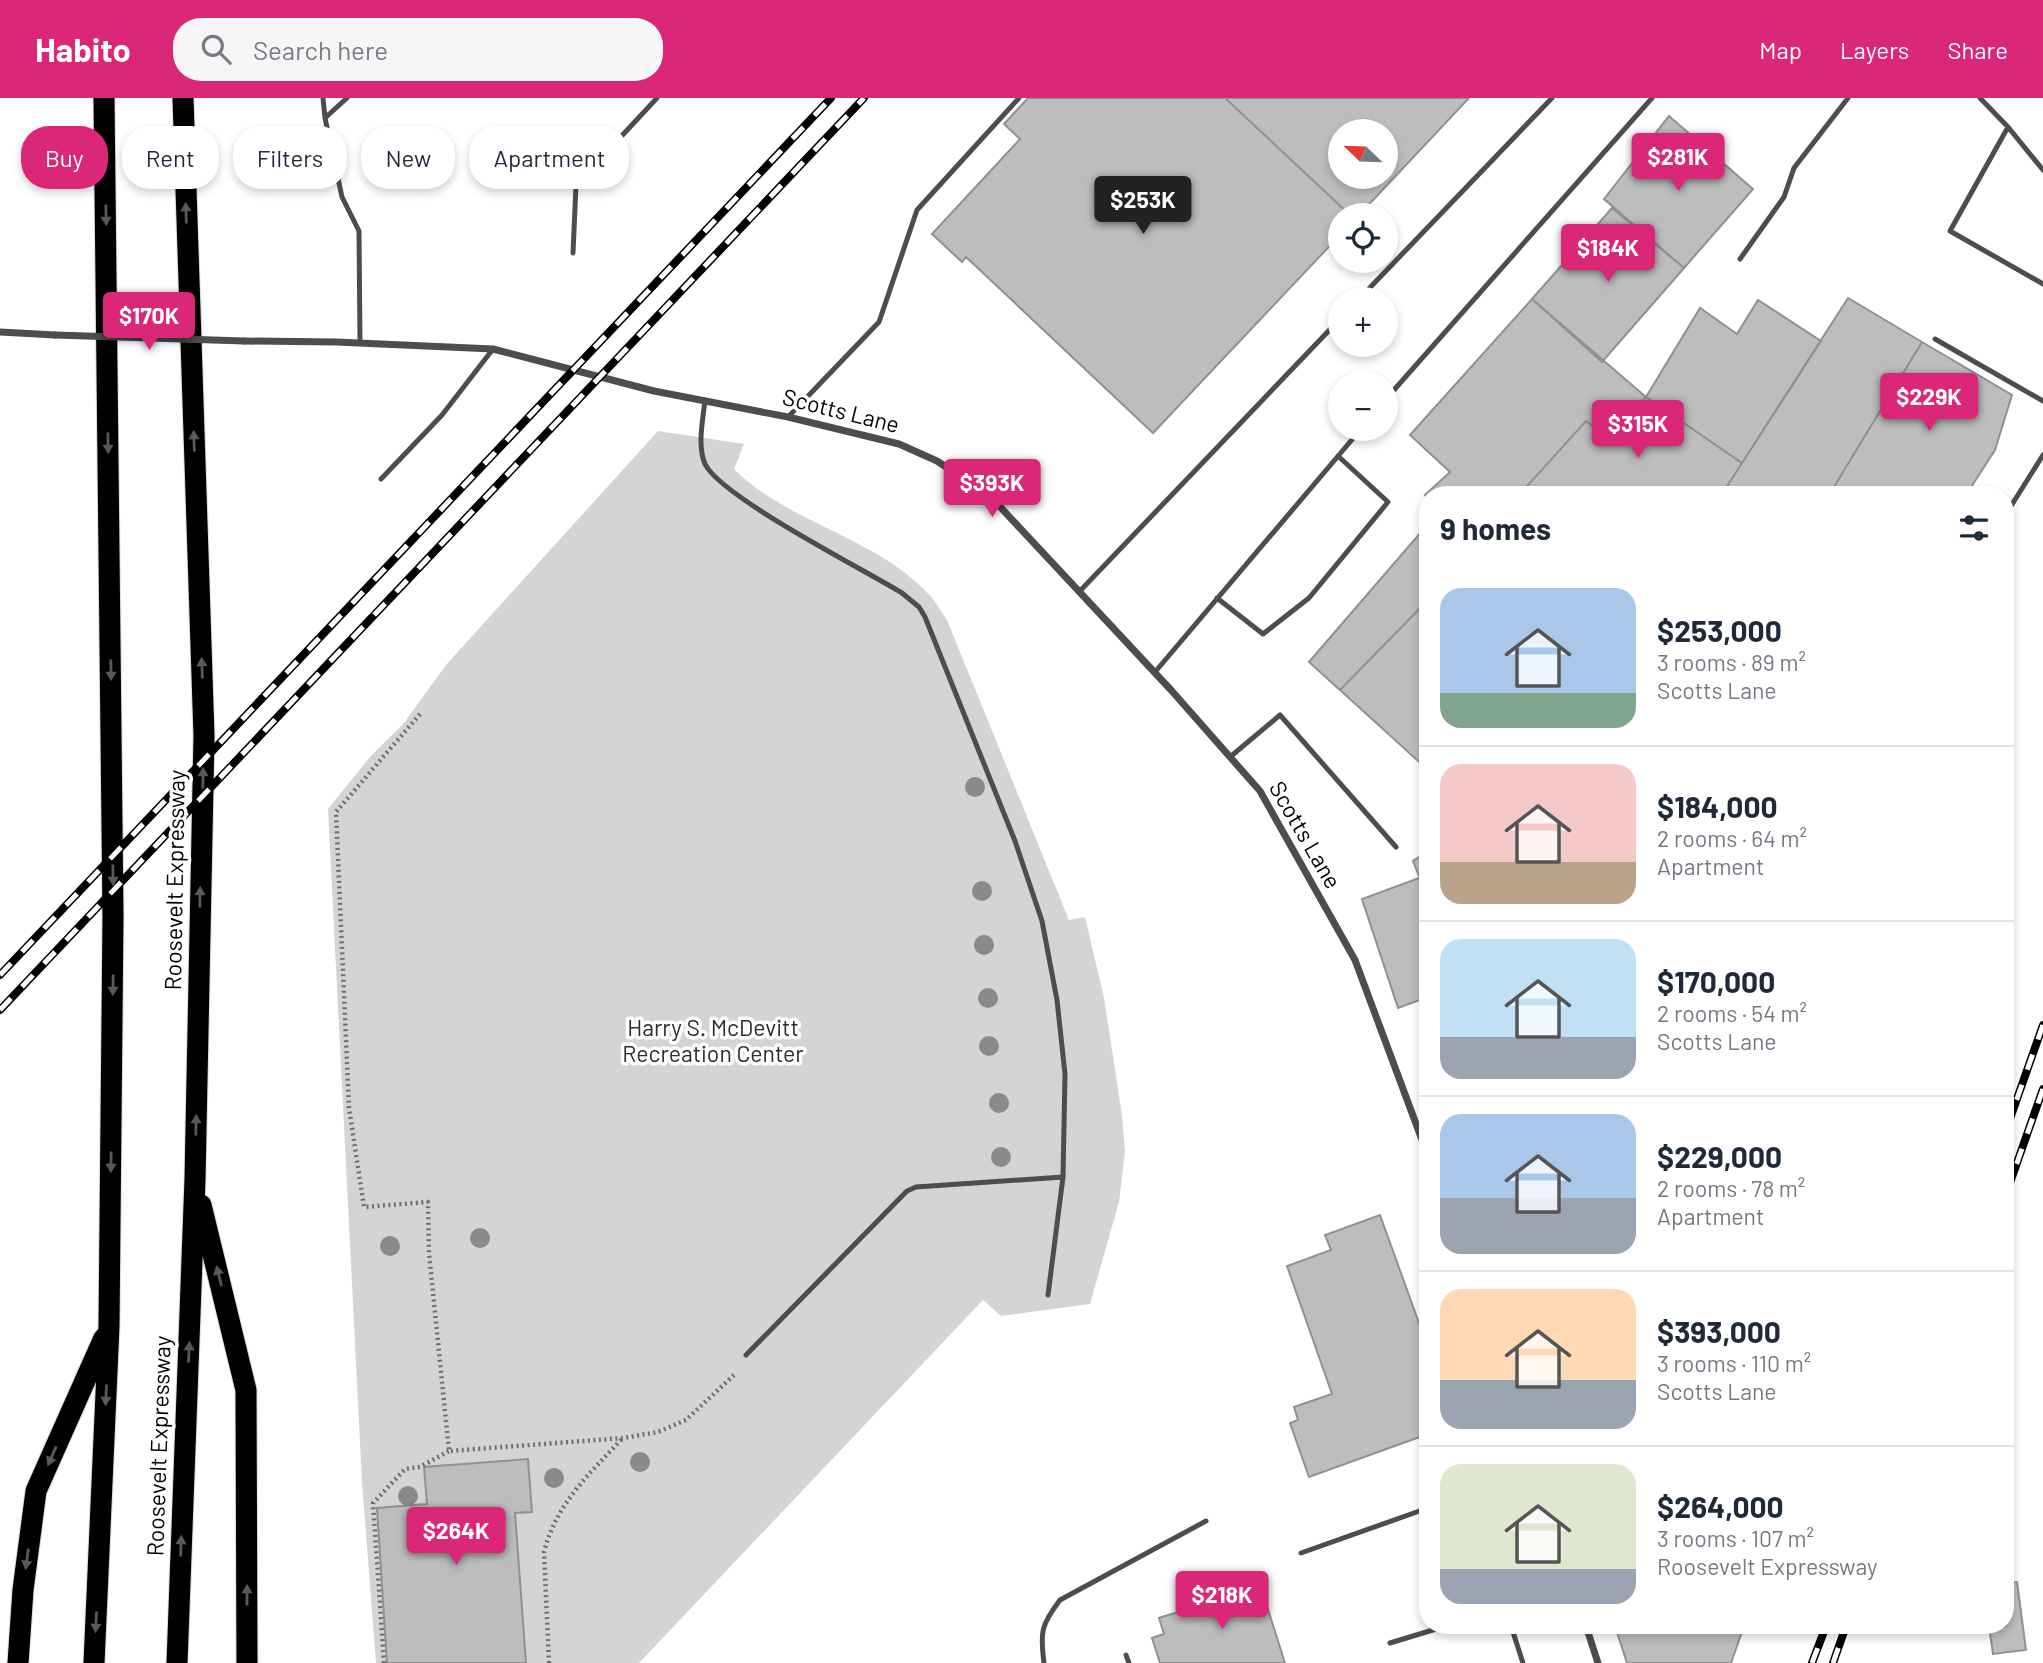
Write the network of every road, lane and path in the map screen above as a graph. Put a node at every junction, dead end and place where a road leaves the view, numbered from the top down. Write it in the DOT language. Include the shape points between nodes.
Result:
graph roads {
  1 [pos="104,98"];
  2 [pos="183,98"];
  3 [pos="323,98"];
  4 [pos="346,98"];
  5 [pos="657,98"];
  6 [pos="1019,98"];
  7 [pos="1552,98"];
  8 [pos="1652,98"];
  9 [pos="1848,98"];
  10 [pos="1980,98"];
  11 [pos="325,118"];
  12 [pos="2008,127"];
  13 [pos="2043,170"];
  14 [pos="573,253"];
  15 [pos="1740,259"];
  16 [pos="2043,284"];
  17 [pos="1371,287"];
  18 [pos="0,332"];
  19 [pos="1328,332"];
  20 [pos="1935,339"];
  21 [pos="360,343"];
  22 [pos="493,349"];
  23 [pos="1398,385"];
  24 [pos="705,400"];
  25 [pos="2043,401"];
  26 [pos="788,417"];
  27 [pos="1351,441"];
  28 [pos="1338,456"];
  29 [pos="2043,456"];
  30 [pos="381,479"];
  31 [pos="2014,501"];
  32 [pos="1079,592"];
  33 [pos="1217,598"];
  34 [pos="1155,672"];
  35 [pos="420,714"];
  36 [pos="1230,757"];
  37 [pos="1396,848"];
  38 [pos="1419,1132"];
  39 [pos="1063,1177"];
  40 [pos="195,1179"];
  41 [pos="1048,1295"];
  42 [pos="109,1326"];
  43 [pos="746,1355"];
  44 [pos="623,1438"];
  45 [pos="449,1451"];
  46 [pos="1419,1511"];
  47 [pos="1206,1521"];
  48 [pos="1301,1553"];
  49 [pos="1420,1634"];
  50 [pos="1514,1634"];
  51 [pos="1589,1634"];
  52 [pos="1390,1643"];
  53 [pos="1126,1654"];
  54 [pos="18,1663"];
  55 [pos="94,1663"];
  56 [pos="177,1663"];
  57 [pos="247,1663"];
  58 [pos="384,1663"];
  59 [pos="550,1663"];
  60 [pos="1044,1663"];
  61 [pos="1129,1663"];
  62 [pos="1523,1663"];
  63 [pos="1598,1663"];
  1 -- 42 [label="highway, one-way" via="113,916"];
  40 -- 2 [label="highway, Roosevelt Expressway, one-way" via="204,736"];
  3 -- 11 [label="lane"];
  4 -- 11 [label="lane"];
  5 -- 14 [label="lane" via="576,185"];
  6 -- 26 [label="lane" via="917,210 879,322"];
  7 -- 17 [label="lane"];
  8 -- 23 [label="lane"];
  9 -- 15 [label="lane" via="1794,168 1784,197"];
  10 -- 12 [label="lane"];
  11 -- 21 [label="lane" via="342,197 359,231"];
  12 -- 13 [label="lane"];
  12 -- 16 [label="lane" via="1950,230"];
  18 -- 21 [label="street, Scotts Lane, bridge"];
  19 -- 32 [label="lane"];
  20 -- 25 [label="lane"];
  21 -- 22 [label="street, Scotts Lane"];
  22 -- 24 [label="street, Scotts Lane"];
  22 -- 30 [label="lane" via="442,415"];
  24 -- 26 [label="street, Scotts Lane"];
  24 -- 39 [label="lane" via="702,455 713,475 743,498 902,593 925,617 1015,841 1044,932 1065,1074"];
  26 -- 32 [label="street, Scotts Lane" via="899,444 937,461 990,496"];
  27 -- 28 [label="lane"];
  28 -- 33 [label="lane"];
  28 -- 33 [label="lane" via="1388,502 1309,598 1263,634"];
  29 -- 31 [label="lane"];
  32 -- 34 [label="street, Scotts Lane"];
  33 -- 34 [label="lane"];
  34 -- 36 [label="street, Scotts Lane"];
  35 -- 45 [label="path" via="336,812 338,887 349,1108 364,1207 428,1202"];
  36 -- 37 [label="lane" via="1280,715"];
  36 -- 38 [label="street, Scotts Lane" via="1260,791 1354,960"];
  39 -- 41 [label="lane"];
  39 -- 43 [label="lane" via="907,1191"];
  56 -- 40 [label="highway, Roosevelt Expressway, one-way"];
  57 -- 40 [label="highway, one-way" via="246,1390"];
  42 -- 54 [label="highway, one-way" via="36,1491"];
  42 -- 55 [label="highway, one-way"];
  43 -- 44 [label="path" via="732,1378 686,1420 658,1432"];
  44 -- 45 [label="path"];
  44 -- 59 [label="path" via="575,1489 548,1536 544,1552"];
  45 -- 58 [label="path" via="405,1469 373,1503"];
  46 -- 48 [label="lane"];
  47 -- 60 [label="lane" via="1060,1600 1045,1619 1041,1640"];
  49 -- 52 [label="lane"];
  50 -- 62 [label="lane"];
  51 -- 63 [label="street"];
  53 -- 61 [label="lane"];
}
